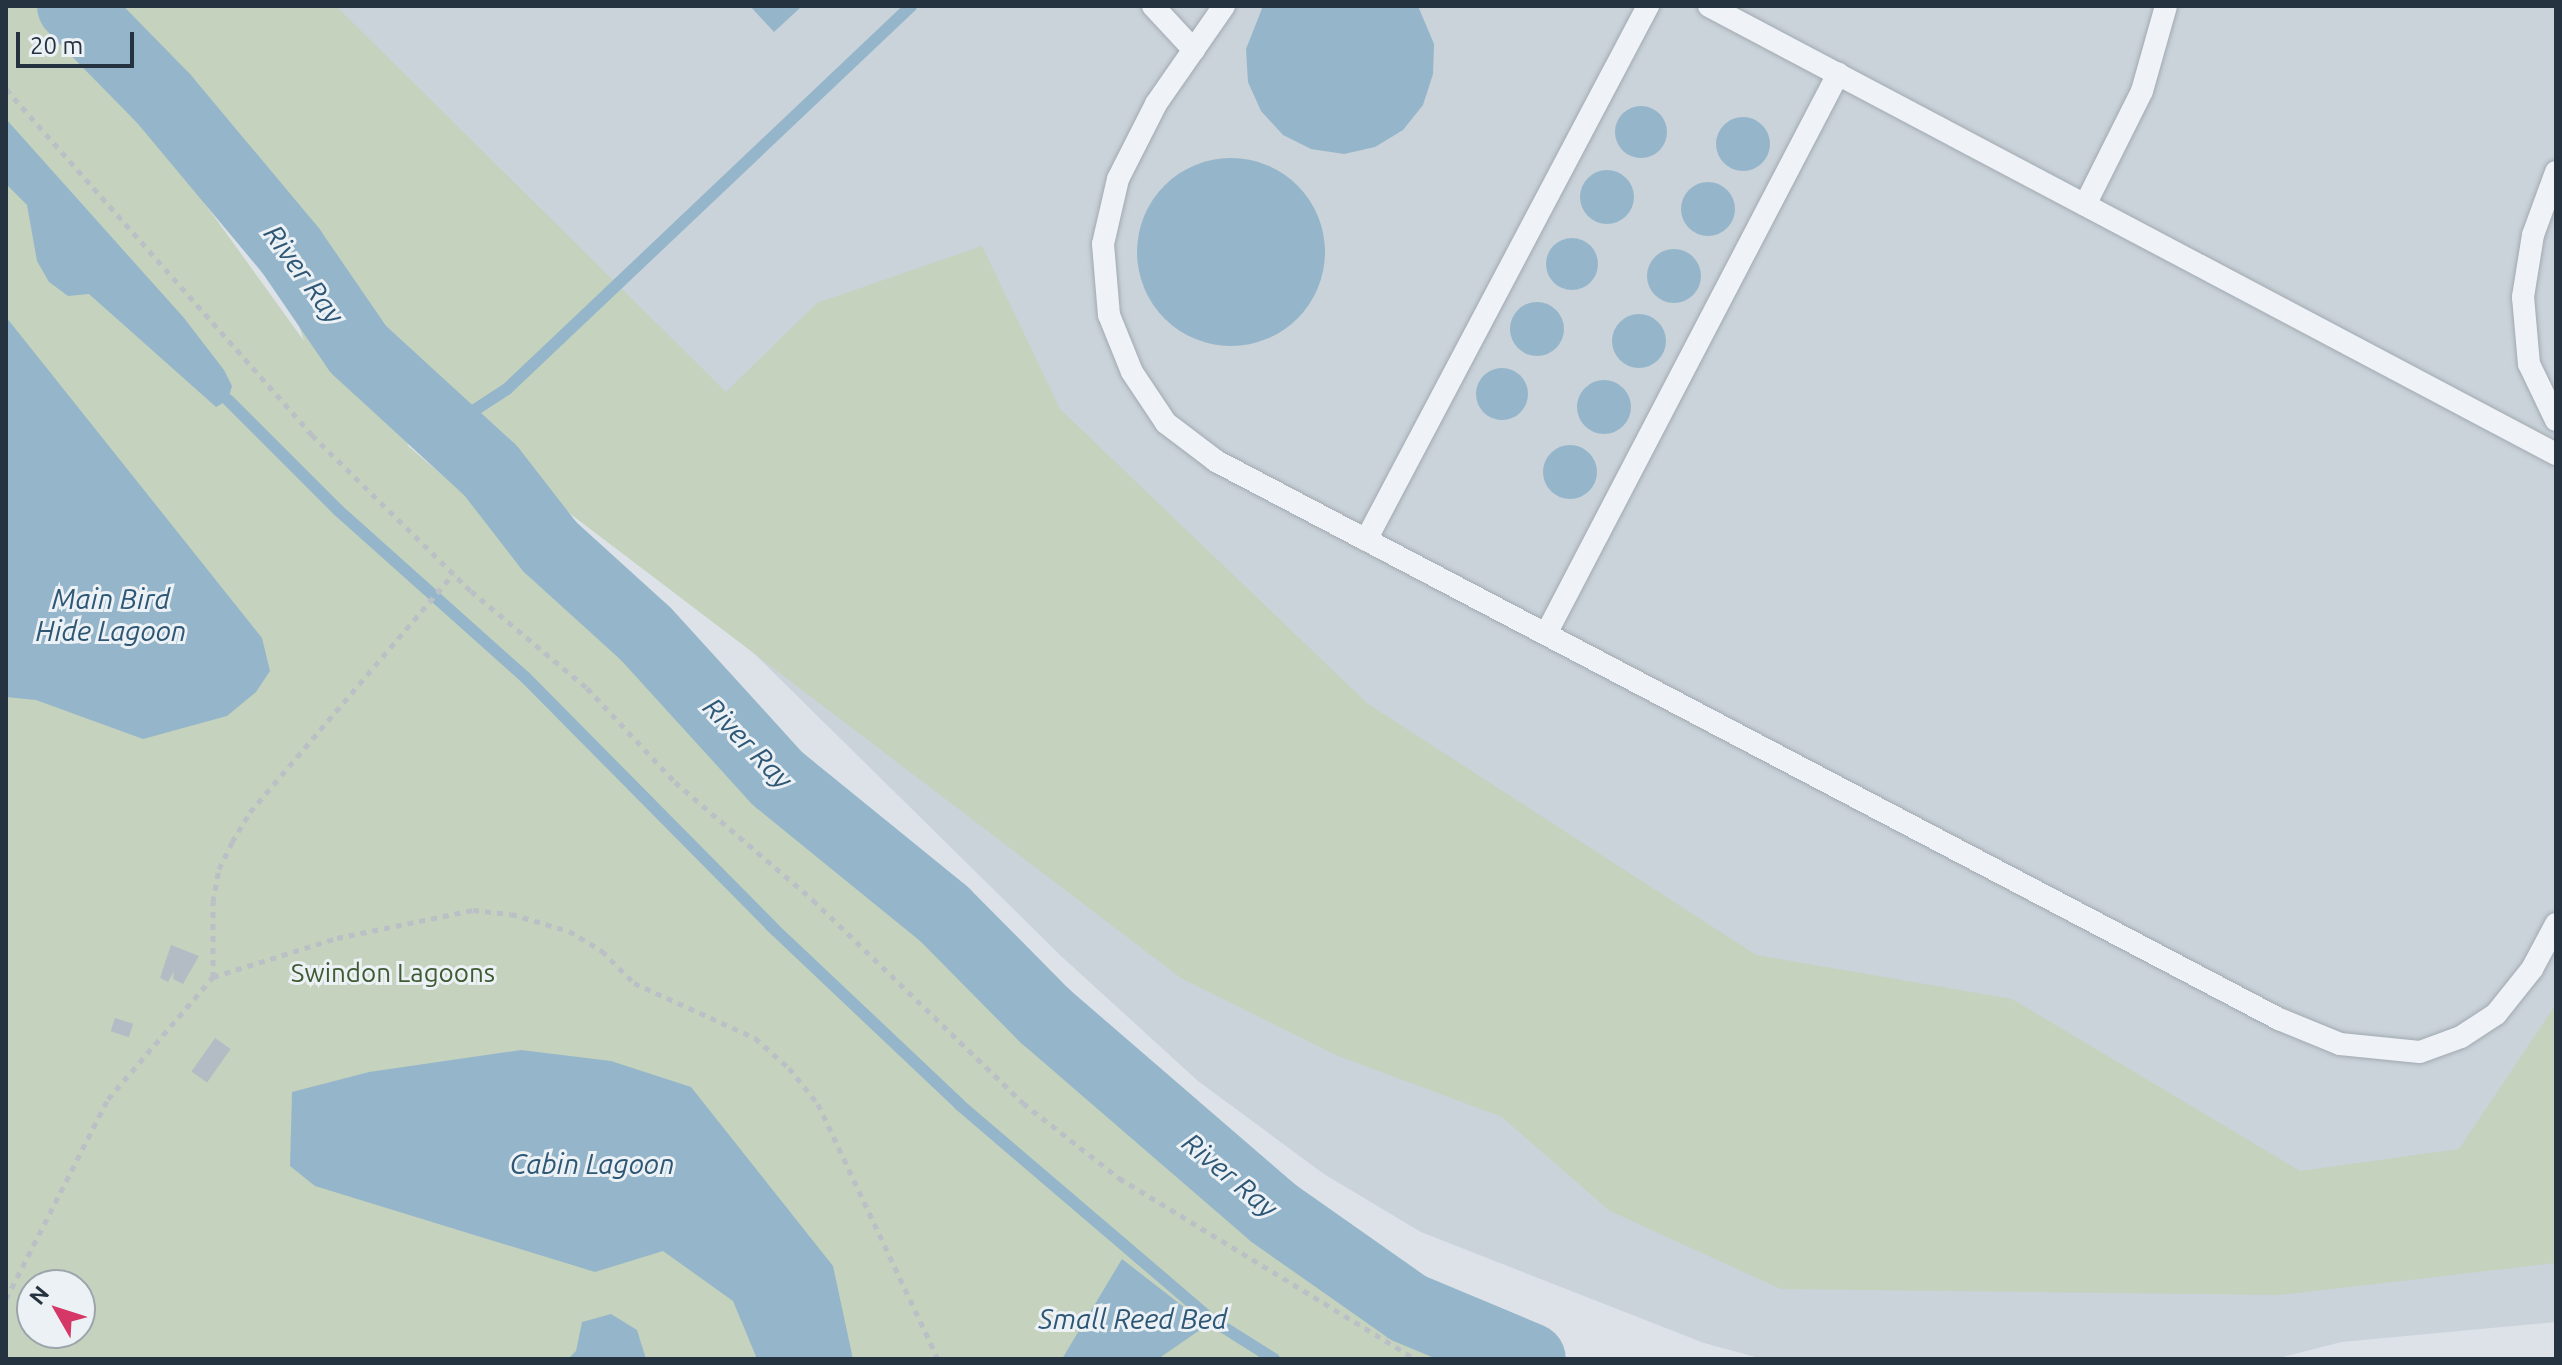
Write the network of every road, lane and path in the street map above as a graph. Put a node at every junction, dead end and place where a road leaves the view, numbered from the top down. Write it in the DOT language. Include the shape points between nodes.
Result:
graph roads {
  1 [pos="1153,6"];
  2 [pos="1224,6"];
  3 [pos="1648,6"];
  4 [pos="1709,6"];
  5 [pos="2166,6"];
  6 [pos="1194,50"];
  7 [pos="1838,74"];
  8 [pos="6,89"];
  9 [pos="2556,172"];
  10 [pos="2085,205"];
  11 [pos="2556,420"];
  12 [pos="2556,454"];
  13 [pos="1366,540"];
  14 [pos="454,574"];
  15 [pos="1546,634"];
  16 [pos="2556,924"];
  17 [pos="213,977"];
  18 [pos="6,1299"];
  19 [pos="938,1359"];
  20 [pos="1415,1359"];
  1 -- 6 [label="lane"];
  2 -- 6 [label="lane"];
  3 -- 13 [label="lane"];
  4 -- 7 [label="lane"];
  5 -- 10 [label="lane" via="2142,91"];
  6 -- 13 [label="lane" via="1156,104 1118,179 1103,244 1109,315 1132,372 1166,423 1216,461"];
  7 -- 10 [label="lane"];
  7 -- 15 [label="lane"];
  8 -- 14 [label="path" via="312,435"];
  9 -- 11 [label="lane" via="2533,235 2523,297 2529,364"];
  10 -- 12 [label="lane"];
  13 -- 15 [label="lane"];
  14 -- 17 [label="path" via="250,812 232,842 219,869 213,902"];
  14 -- 20 [label="path" via="587,688 675,782 813,900 1023,1103 1119,1178"];
  15 -- 16 [label="lane" via="2279,1019 2340,1044 2420,1052 2461,1037 2496,1014 2532,969"];
  17 -- 18 [label="path" via="108,1099"];
  17 -- 19 [label="path" via="337,938 473,910 544,922 602,951 634,983 755,1038 818,1104"];
}
